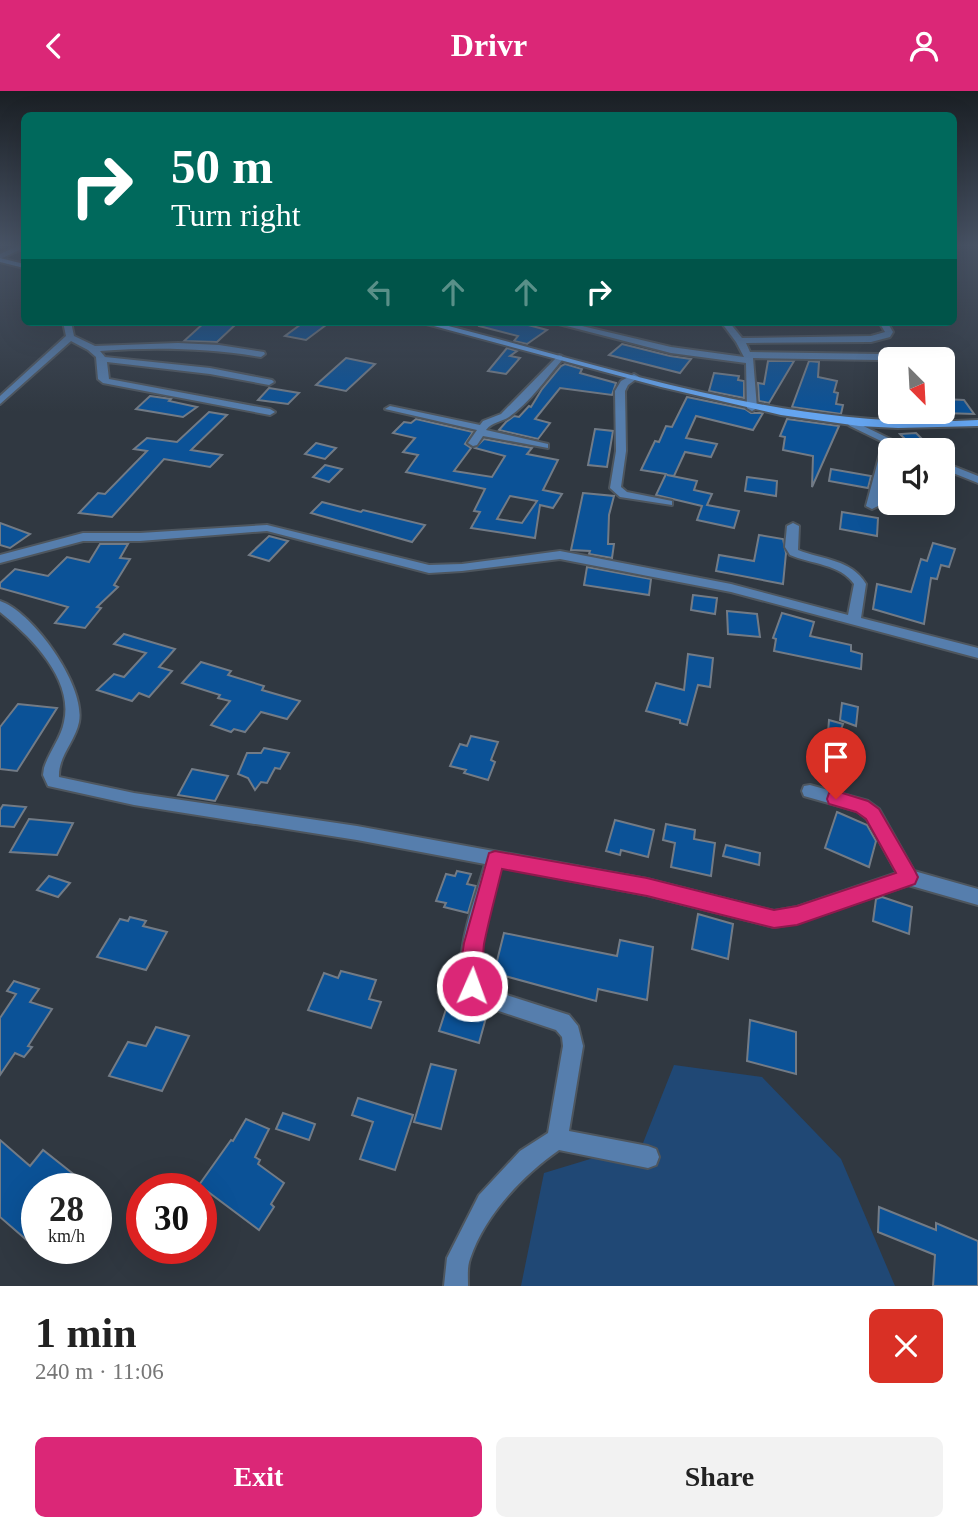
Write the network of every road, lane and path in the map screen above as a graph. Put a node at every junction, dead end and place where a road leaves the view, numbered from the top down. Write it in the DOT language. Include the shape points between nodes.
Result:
graph roads {
  1 [pos="68,326"];
  2 [pos="438,326"];
  3 [pos="572,326"];
  4 [pos="728,326"];
  5 [pos="885,326"];
  6 [pos="70,337"];
  7 [pos="740,341"];
  8 [pos="95,349"];
  9 [pos="261,354"];
  10 [pos="878,357"];
  11 [pos="559,358"];
  12 [pos="749,358"];
  13 [pos="103,359"];
  14 [pos="634,377"];
  15 [pos="269,382"];
  16 [pos="0,401"];
  17 [pos="752,408"];
  18 [pos="390,409"];
  19 [pos="270,412"];
  20 [pos="853,423"];
  21 [pos="978,423"];
  22 [pos="481,430"];
  23 [pos="882,438"];
  24 [pos="473,443"];
  25 [pos="544,446"];
  26 [pos="955,470"];
  27 [pos="978,479"];
  28 [pos="878,482"];
  29 [pos="668,503"];
  30 [pos="872,506"];
  31 [pos="793,526"];
  32 [pos="2,557"];
  33 [pos="0,605"];
  34 [pos="853,620"];
  35 [pos="978,653"];
  36 [pos="810,791"];
  37 [pos="495,859"];
  38 [pos="908,877"];
  39 [pos="978,897"];
  40 [pos="556,1139"];
  41 [pos="648,1157"];
  42 [pos="456,1286"];
  1 -- 6 [label="street"];
  2 -- 11 [label="main road"];
  3 -- 12 [label="street" via="671,350"];
  4 -- 7 [label="street"];
  5 -- 7 [label="street" via="887,335 871,339"];
  6 -- 8 [label="street"];
  6 -- 16 [label="street"];
  7 -- 12 [label="street"];
  8 -- 9 [label="street" via="180,343"];
  8 -- 13 [label="street"];
  10 -- 12 [label="street"];
  11 -- 14 [label="main road"];
  11 -- 22 [label="street" via="524,398"];
  12 -- 17 [label="street"];
  13 -- 15 [label="street"];
  13 -- 19 [label="street" via="106,381"];
  14 -- 17 [label="main road"];
  14 -- 29 [label="street" via="620,391 621,451 615,488 624,495"];
  17 -- 20 [label="main road"];
  18 -- 22 [label="street"];
  20 -- 21 [label="main road" via="927,427"];
  20 -- 23 [label="street"];
  22 -- 24 [label="street"];
  22 -- 25 [label="street"];
  26 -- 27 [label="street"];
  28 -- 30 [label="street"];
  31 -- 34 [label="street" via="794,552 858,578"];
  32 -- 34 [label="street" via="83,537 267,529 429,569 454,570 539,555 579,558 731,588"];
  33 -- 37 [label="street" via="30,631 71,694 72,724 51,771 53,782"];
  34 -- 35 [label="street"];
  36 -- 38 [label="street" via="862,806 873,814"];
  37 -- 38 [label="street" via="647,887 774,919"];
  37 -- 40 [label="street" via="474,943 472,986 479,995 562,1022 571,1034 573,1046"];
  38 -- 39 [label="street"];
  40 -- 41 [label="street"];
  40 -- 42 [label="street" via="528,1159 487,1203 458,1258"];
}
